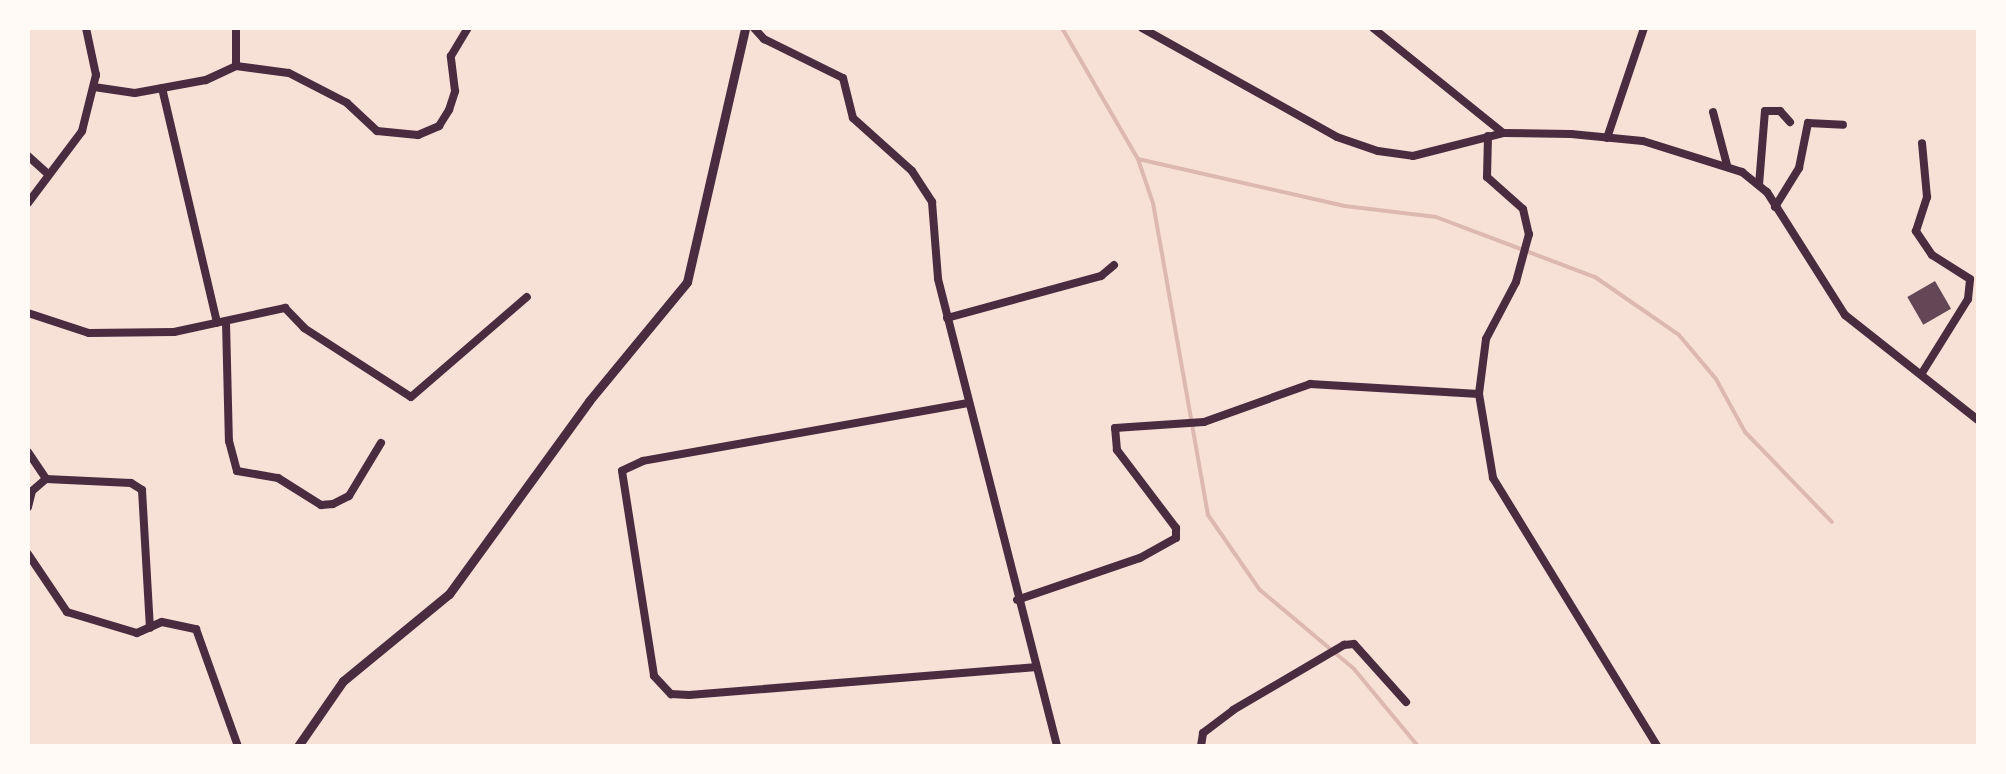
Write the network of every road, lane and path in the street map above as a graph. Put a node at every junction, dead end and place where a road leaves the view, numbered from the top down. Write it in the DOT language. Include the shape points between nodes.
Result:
graph roads {
  1 [pos="86,28"];
  2 [pos="236,28"];
  3 [pos="468,28"];
  4 [pos="744,28"];
  5 [pos="754,28"];
  6 [pos="1142,28"];
  7 [pos="1373,28"];
  8 [pos="1644,28"];
  9 [pos="236,66"];
  10 [pos="94,86"];
  11 [pos="162,88"];
  12 [pos="1712,112"];
  13 [pos="1790,122"];
  14 [pos="1843,125"];
  15 [pos="1503,133"];
  16 [pos="1488,136"];
  17 [pos="1607,138"];
  18 [pos="1922,143"];
  19 [pos="28,156"];
  20 [pos="1727,166"];
  21 [pos="46,174"];
  22 [pos="1759,185"];
  23 [pos="28,203"];
  24 [pos="1775,207"];
  25 [pos="1114,265"];
  26 [pos="528,297"];
  27 [pos="28,312"];
  28 [pos="948,318"];
  29 [pos="221,322"];
  30 [pos="1922,373"];
  31 [pos="1479,394"];
  32 [pos="968,403"];
  33 [pos="1978,420"];
  34 [pos="382,443"];
  35 [pos="28,452"];
  36 [pos="46,479"];
  37 [pos="28,506"];
  38 [pos="28,554"];
  39 [pos="1017,600"];
  40 [pos="150,628"];
  41 [pos="1034,667"];
  42 [pos="1406,702"];
  43 [pos="238,746"];
  44 [pos="298,746"];
  45 [pos="1057,746"];
  46 [pos="1201,746"];
  47 [pos="1657,746"];
  1 -- 10 [label="street"];
  2 -- 9 [label="street"];
  3 -- 9 [label="street" via="451,56 455,91 449,110 439,126 418,135 376,132 309,79"];
  4 -- 44 [label="street" via="687,282 590,401 450,594 343,681"];
  5 -- 28 [label="street" via="843,78 852,118 923,184 932,202"];
  6 -- 16 [label="street" via="1337,137 1378,150 1414,156"];
  7 -- 15 [label="street"];
  8 -- 17 [label="street"];
  9 -- 11 [label="street"];
  10 -- 11 [label="street" via="135,93"];
  10 -- 21 [label="street" via="82,131"];
  11 -- 29 [label="street"];
  12 -- 20 [label="street"];
  13 -- 22 [label="street" via="1780,111 1765,111"];
  14 -- 24 [label="street" via="1808,124 1799,168"];
  15 -- 16 [label="street"];
  15 -- 17 [label="street"];
  16 -- 31 [label="street" via="1487,177 1523,209 1529,234 1516,282 1486,340"];
  17 -- 20 [label="street"];
  18 -- 30 [label="street" via="1926,197 1916,231 1932,255 1970,280 1968,299"];
  19 -- 21 [label="street"];
  20 -- 22 [label="street"];
  21 -- 23 [label="street"];
  22 -- 24 [label="street"];
  24 -- 30 [label="street" via="1844,315"];
  25 -- 28 [label="street" via="1100,276"];
  26 -- 29 [label="street" via="410,397 304,328 285,308"];
  27 -- 29 [label="street" via="88,334 174,332"];
  28 -- 32 [label="street"];
  29 -- 34 [label="street" via="237,471 278,478 321,506 333,504 348,496"];
  30 -- 33 [label="street"];
  31 -- 39 [label="street" via="1310,384 1204,422 1115,428 1117,450 1176,528 1176,538 1140,558"];
  31 -- 47 [label="street" via="1493,478"];
  32 -- 39 [label="street"];
  32 -- 41 [label="street" via="643,461 622,471 654,676 670,694 689,695"];
  35 -- 36 [label="street"];
  36 -- 37 [label="street" via="32,490"];
  36 -- 40 [label="street" via="131,483 142,490"];
  38 -- 40 [label="street" via="67,612 137,633"];
  39 -- 41 [label="street"];
  40 -- 43 [label="street" via="162,622 196,630"];
  41 -- 45 [label="street"];
  42 -- 46 [label="street" via="1354,644 1344,645 1234,710 1202,733"];
}
